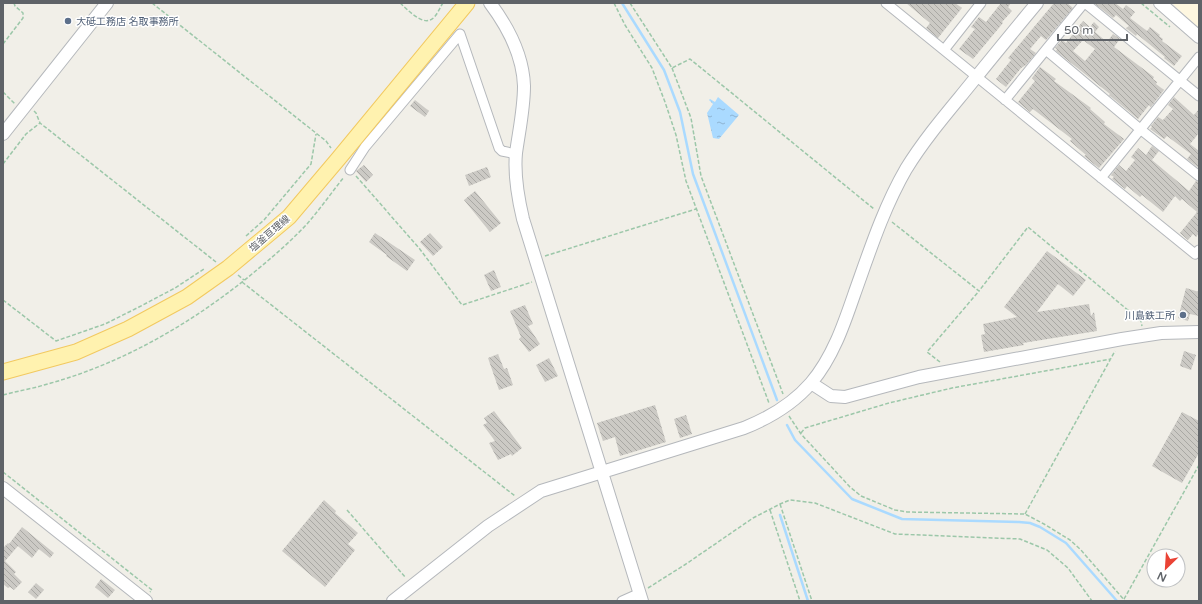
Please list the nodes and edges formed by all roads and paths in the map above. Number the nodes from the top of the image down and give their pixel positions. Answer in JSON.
{"nodes":[{"id":1,"x":14,"y":3,"type":"edge"},
{"id":2,"x":107,"y":3,"type":"edge"},
{"id":3,"x":400,"y":3,"type":"edge"},
{"id":4,"x":443,"y":3,"type":"edge"},
{"id":5,"x":467,"y":3,"type":"edge"},
{"id":6,"x":490,"y":3,"type":"edge"},
{"id":7,"x":614,"y":3,"type":"edge"},
{"id":8,"x":630,"y":3,"type":"edge"},
{"id":9,"x":886,"y":3,"type":"edge"},
{"id":10,"x":1037,"y":3,"type":"edge"},
{"id":11,"x":1084,"y":3,"type":"edge"},
{"id":12,"x":1160,"y":3,"type":"edge"},
{"id":13,"x":979,"y":4,"type":"edge"},
{"id":14,"x":1199,"y":37,"type":"edge"},
{"id":15,"x":3,"y":44,"type":"edge"},
{"id":16,"x":944,"y":50,"type":"junction"},
{"id":17,"x":1046,"y":50,"type":"junction"},
{"id":18,"x":1199,"y":57,"type":"edge"},
{"id":19,"x":672,"y":68,"type":"junction"},
{"id":20,"x":976,"y":77,"type":"junction"},
{"id":21,"x":1180,"y":81,"type":"junction"},
{"id":22,"x":3,"y":92,"type":"edge"},
{"id":23,"x":1199,"y":96,"type":"edge"},
{"id":24,"x":1004,"y":100,"type":"junction"},
{"id":25,"x":24,"y":108,"type":"junction"},
{"id":26,"x":40,"y":123,"type":"junction"},
{"id":27,"x":1140,"y":129,"type":"junction"},
{"id":28,"x":3,"y":134,"type":"edge"},
{"id":29,"x":316,"y":134,"type":"dead end"},
{"id":30,"x":516,"y":154,"type":"junction"},
{"id":31,"x":3,"y":164,"type":"edge"},
{"id":32,"x":350,"y":170,"type":"joint"},
{"id":33,"x":1199,"y":176,"type":"edge"},
{"id":34,"x":1101,"y":178,"type":"junction"},
{"id":35,"x":696,"y":209,"type":"junction"},
{"id":36,"x":883,"y":216,"type":"junction"},
{"id":37,"x":242,"y":240,"type":"dead end"},
{"id":38,"x":1199,"y":250,"type":"edge"},
{"id":39,"x":536,"y":259,"type":"junction"},
{"id":40,"x":218,"y":260,"type":"dead end"},
{"id":41,"x":210,"y":266,"type":"dead end"},
{"id":42,"x":242,"y":282,"type":"junction"},
{"id":43,"x":979,"y":291,"type":"junction"},
{"id":44,"x":3,"y":300,"type":"edge"},
{"id":45,"x":1199,"y":332,"type":"edge"},
{"id":46,"x":1142,"y":335,"type":"junction"},
{"id":47,"x":1122,"y":339,"type":"junction"},
{"id":48,"x":1111,"y":359,"type":"junction"},
{"id":49,"x":952,"y":371,"type":"junction"},
{"id":50,"x":3,"y":372,"type":"edge"},
{"id":51,"x":810,"y":383,"type":"junction"},
{"id":52,"x":3,"y":394,"type":"edge"},
{"id":53,"x":787,"y":405,"type":"junction"},
{"id":54,"x":774,"y":414,"type":"junction"},
{"id":55,"x":801,"y":434,"type":"junction"},
{"id":56,"x":1199,"y":465,"type":"edge"},
{"id":57,"x":3,"y":472,"type":"edge"},
{"id":58,"x":602,"y":473,"type":"junction"},
{"id":59,"x":3,"y":488,"type":"edge"},
{"id":60,"x":523,"y":502,"type":"junction"},
{"id":61,"x":780,"y":504,"type":"junction"},
{"id":62,"x":346,"y":510,"type":"dead end"},
{"id":63,"x":770,"y":510,"type":"junction"},
{"id":64,"x":1025,"y":514,"type":"junction"},
{"id":65,"x":412,"y":586,"type":"junction"},
{"id":66,"x":641,"y":597,"type":"edge"},
{"id":67,"x":145,"y":600,"type":"edge"},
{"id":68,"x":1124,"y":600,"type":"edge"},
{"id":69,"x":393,"y":601,"type":"edge"},
{"id":70,"x":622,"y":601,"type":"edge"},
{"id":71,"x":800,"y":601,"type":"edge"},
{"id":72,"x":812,"y":601,"type":"edge"},
{"id":73,"x":1092,"y":601,"type":"edge"}],
"edges":[{"from":1,"to":15,"type":"path"},
{"from":2,"to":25,"type":"street"},
{"from":3,"to":4,"type":"path"},
{"from":5,"to":50,"type":"main road","name":"塩釜亘理線"},
{"from":6,"to":30,"type":"street"},
{"from":7,"to":35,"type":"path"},
{"from":8,"to":19,"type":"path"},
{"from":9,"to":16,"type":"street"},
{"from":10,"to":20,"type":"street"},
{"from":11,"to":17,"type":"street"},
{"from":11,"to":21,"type":"street"},
{"from":12,"to":14,"type":"street"},
{"from":13,"to":16,"type":"street"},
{"from":16,"to":20,"type":"street"},
{"from":17,"to":24,"type":"street"},
{"from":17,"to":27,"type":"street"},
{"from":18,"to":21,"type":"street"},
{"from":19,"to":36,"type":"path"},
{"from":19,"to":53,"type":"path"},
{"from":20,"to":24,"type":"street"},
{"from":20,"to":36,"type":"street"},
{"from":21,"to":23,"type":"street"},
{"from":21,"to":27,"type":"street"},
{"from":22,"to":25,"type":"path"},
{"from":24,"to":34,"type":"street"},
{"from":25,"to":26,"type":"path"},
{"from":25,"to":28,"type":"street"},
{"from":26,"to":31,"type":"path"},
{"from":26,"to":40,"type":"path"},
{"from":27,"to":33,"type":"street"},
{"from":27,"to":34,"type":"street"},
{"from":29,"to":37,"type":"path"},
{"from":30,"to":32,"type":"street"},
{"from":30,"to":39,"type":"street"},
{"from":32,"to":42,"type":"path"},
{"from":34,"to":38,"type":"street"},
{"from":35,"to":39,"type":"path"},
{"from":35,"to":54,"type":"path"},
{"from":36,"to":43,"type":"path"},
{"from":36,"to":51,"type":"street"},
{"from":39,"to":58,"type":"street"},
{"from":41,"to":44,"type":"path"},
{"from":42,"to":52,"type":"path"},
{"from":42,"to":60,"type":"path"},
{"from":43,"to":46,"type":"path"},
{"from":43,"to":49,"type":"path"},
{"from":45,"to":46,"type":"street"},
{"from":46,"to":47,"type":"street"},
{"from":47,"to":48,"type":"path"},
{"from":47,"to":49,"type":"street"},
{"from":48,"to":55,"type":"path"},
{"from":48,"to":64,"type":"path"},
{"from":49,"to":51,"type":"street"},
{"from":51,"to":53,"type":"street"},
{"from":53,"to":54,"type":"street"},
{"from":53,"to":55,"type":"path"},
{"from":54,"to":58,"type":"street"},
{"from":55,"to":64,"type":"path"},
{"from":56,"to":68,"type":"path"},
{"from":57,"to":67,"type":"path"},
{"from":58,"to":60,"type":"street"},
{"from":58,"to":66,"type":"street"},
{"from":59,"to":67,"type":"street"},
{"from":60,"to":65,"type":"street"},
{"from":61,"to":63,"type":"path"},
{"from":61,"to":72,"type":"path"},
{"from":61,"to":73,"type":"path"},
{"from":62,"to":65,"type":"path"},
{"from":63,"to":66,"type":"path"},
{"from":63,"to":71,"type":"path"},
{"from":64,"to":68,"type":"path"},
{"from":65,"to":69,"type":"street"},
{"from":66,"to":70,"type":"street"}]}
